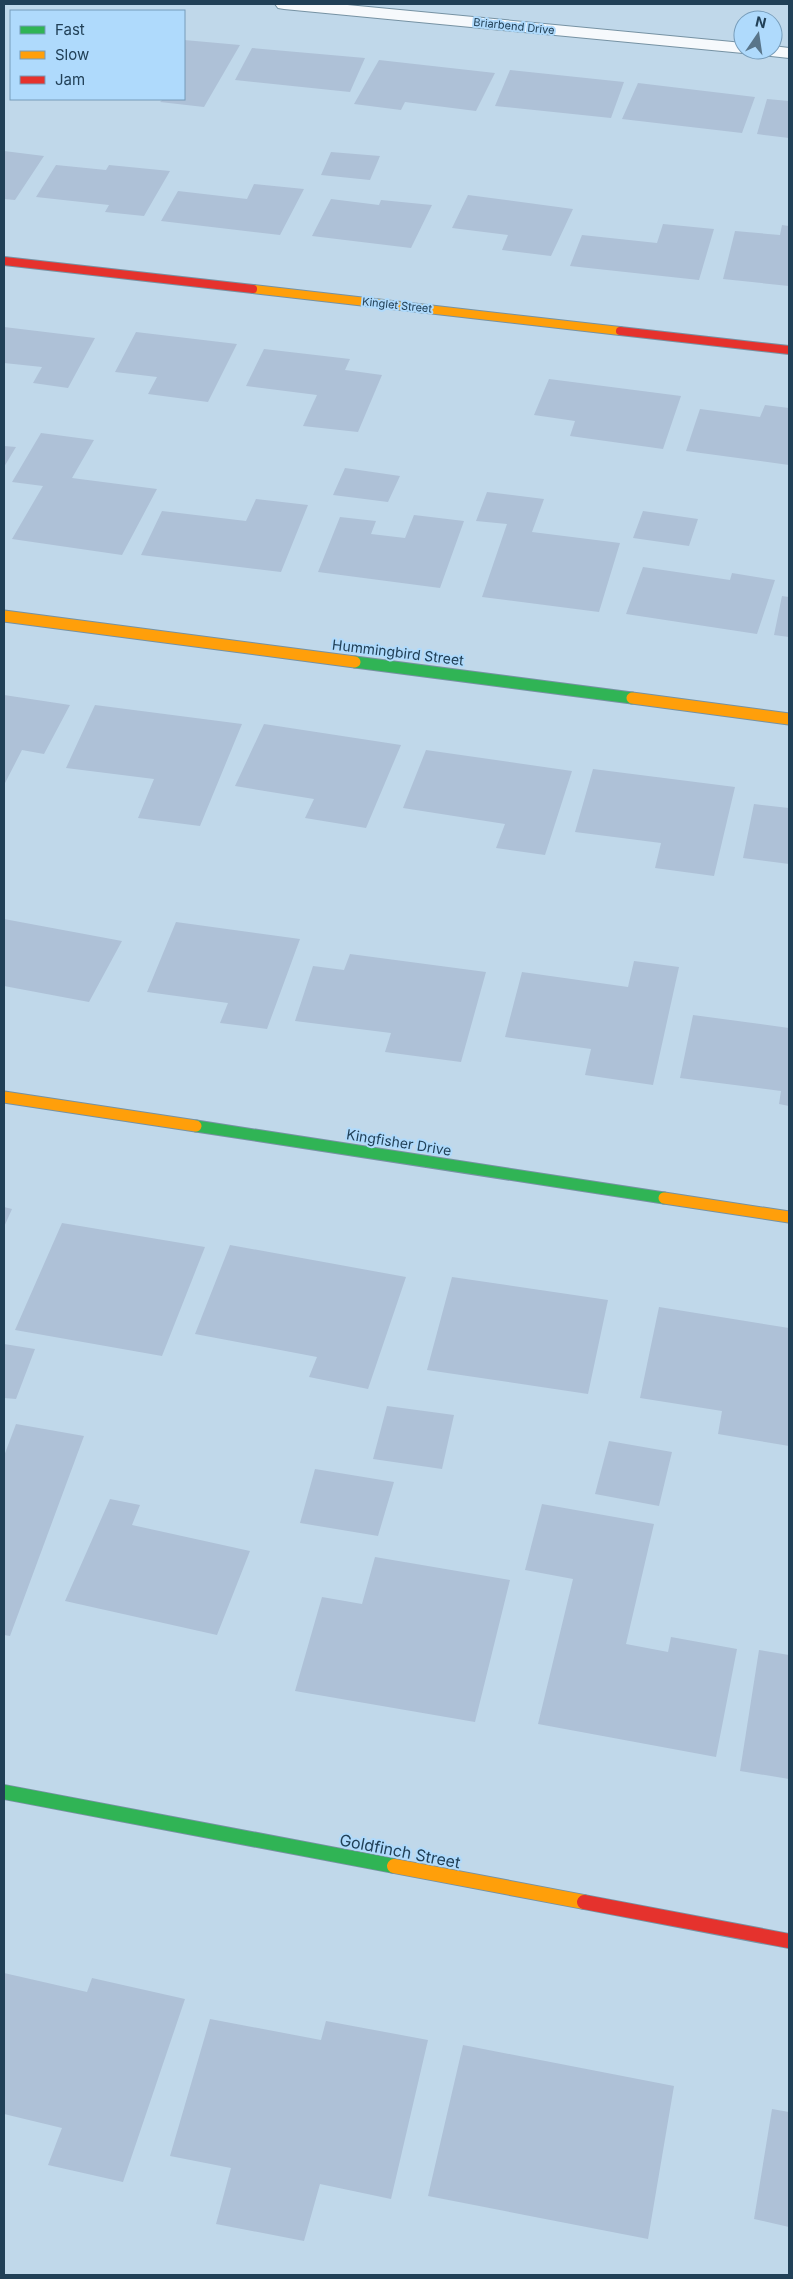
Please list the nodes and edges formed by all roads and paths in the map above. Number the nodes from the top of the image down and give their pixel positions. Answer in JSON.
{"nodes":[{"id":1,"x":284,"y":4,"type":"edge"},
{"id":2,"x":733,"y":47,"type":"edge"},
{"id":3,"x":4,"y":261,"type":"edge"},
{"id":4,"x":789,"y":350,"type":"edge"},
{"id":5,"x":4,"y":616,"type":"edge"},
{"id":6,"x":789,"y":719,"type":"edge"},
{"id":7,"x":4,"y":1097,"type":"edge"},
{"id":8,"x":789,"y":1217,"type":"edge"},
{"id":9,"x":4,"y":1792,"type":"edge"},
{"id":10,"x":789,"y":1941,"type":"edge"}],
"edges":[{"from":1,"to":2,"type":"street","name":"Briarbend Drive"},
{"from":3,"to":4,"type":"street","name":"Kinglet Street"},
{"from":5,"to":6,"type":"street","name":"Hummingbird Street"},
{"from":7,"to":8,"type":"street","name":"Kingfisher Drive"},
{"from":9,"to":10,"type":"street","name":"Goldfinch Street"}]}
